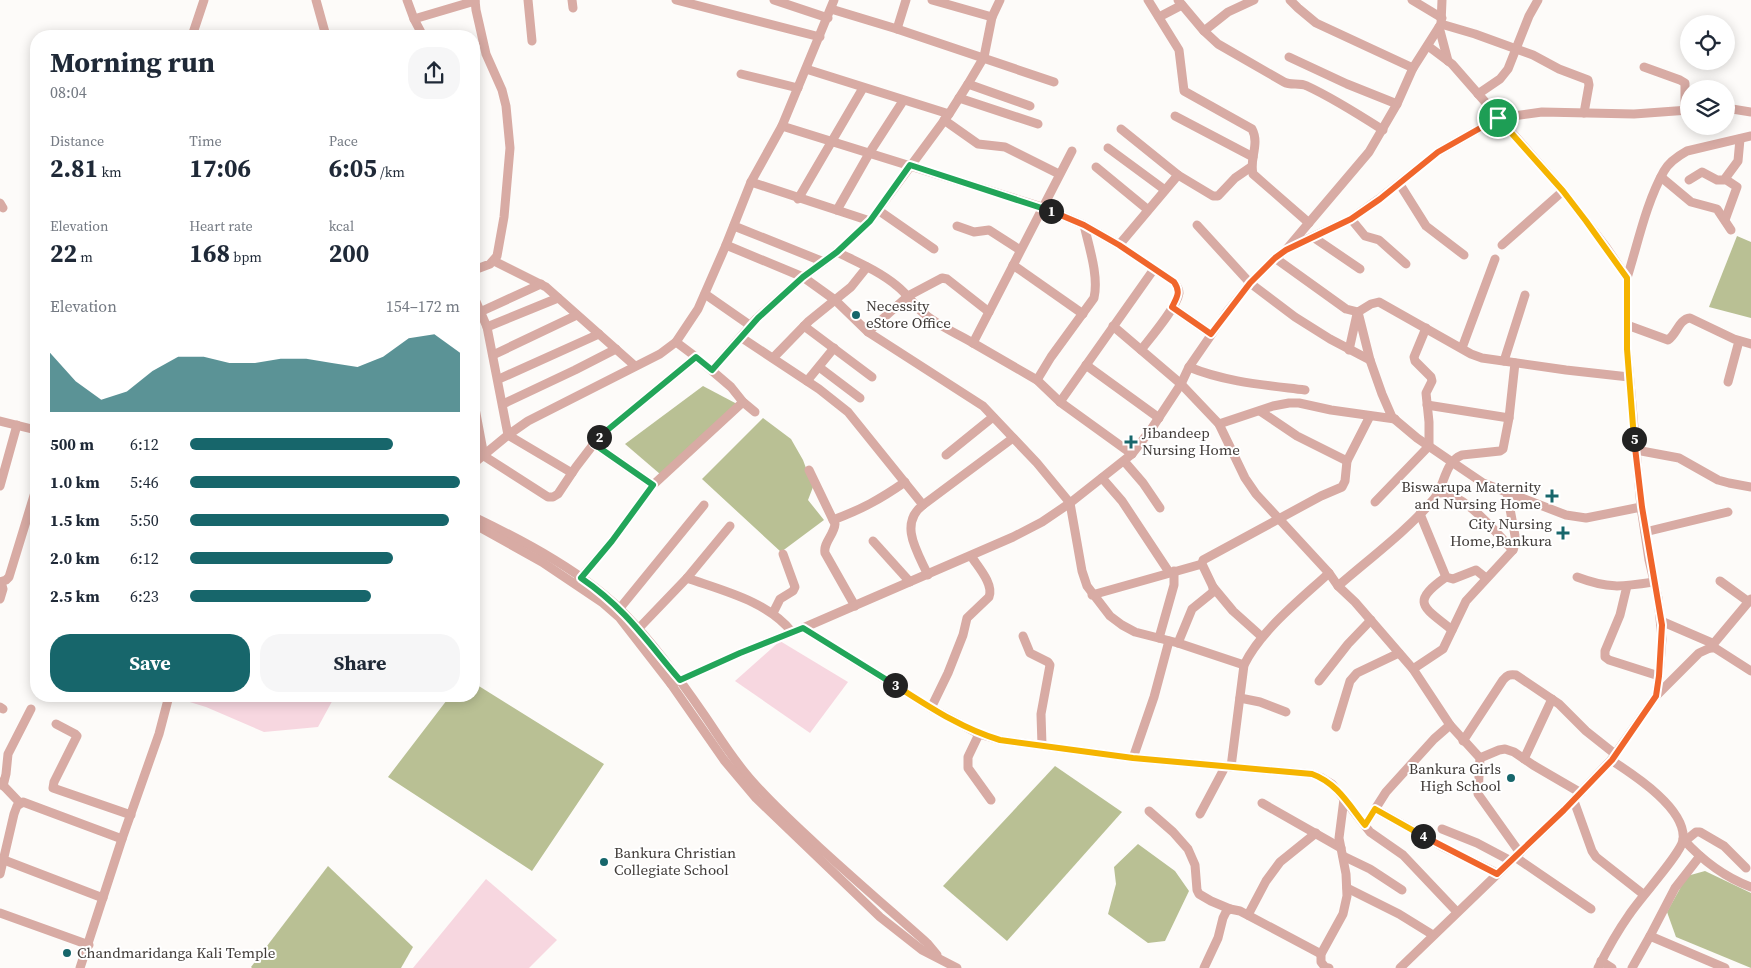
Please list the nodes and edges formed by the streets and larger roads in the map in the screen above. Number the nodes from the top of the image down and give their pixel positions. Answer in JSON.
{"nodes":[{"id":1,"x":204,"y":0,"type":"edge"},
{"id":2,"x":316,"y":0,"type":"edge"},
{"id":3,"x":407,"y":0,"type":"edge"},
{"id":4,"x":475,"y":0,"type":"edge"},
{"id":5,"x":528,"y":0,"type":"edge"},
{"id":6,"x":676,"y":0,"type":"edge"},
{"id":7,"x":774,"y":0,"type":"edge"},
{"id":8,"x":834,"y":0,"type":"edge"},
{"id":9,"x":906,"y":0,"type":"edge"},
{"id":10,"x":932,"y":0,"type":"edge"},
{"id":11,"x":1000,"y":0,"type":"edge"},
{"id":12,"x":1148,"y":0,"type":"edge"},
{"id":13,"x":1254,"y":0,"type":"edge"},
{"id":14,"x":1290,"y":0,"type":"edge"},
{"id":15,"x":1412,"y":0,"type":"edge"},
{"id":16,"x":1442,"y":0,"type":"edge"},
{"id":17,"x":1538,"y":0,"type":"edge"},
{"id":18,"x":1180,"y":3,"type":"edge"},
{"id":19,"x":829,"y":14,"type":"junction"},
{"id":20,"x":992,"y":17,"type":"junction"},
{"id":21,"x":1159,"y":17,"type":"junction"},
{"id":22,"x":414,"y":19,"type":"junction"},
{"id":23,"x":1440,"y":23,"type":"junction"},
{"id":24,"x":897,"y":28,"type":"junction"},
{"id":25,"x":194,"y":30,"type":"edge"},
{"id":26,"x":324,"y":30,"type":"edge"},
{"id":27,"x":420,"y":30,"type":"edge"},
{"id":28,"x":1204,"y":31,"type":"junction"},
{"id":29,"x":820,"y":37,"type":"junction"},
{"id":30,"x":532,"y":40,"type":"dead end"},
{"id":31,"x":1428,"y":46,"type":"junction"},
{"id":32,"x":1516,"y":49,"type":"junction"},
{"id":33,"x":984,"y":57,"type":"junction"},
{"id":34,"x":1289,"y":57,"type":"dead end"},
{"id":35,"x":1448,"y":60,"type":"junction"},
{"id":36,"x":1644,"y":67,"type":"dead end"},
{"id":37,"x":1413,"y":68,"type":"junction"},
{"id":38,"x":806,"y":69,"type":"junction"},
{"id":39,"x":741,"y":74,"type":"dead end"},
{"id":40,"x":1680,"y":80,"type":"edge"},
{"id":41,"x":1054,"y":82,"type":"dead end"},
{"id":42,"x":968,"y":84,"type":"junction"},
{"id":43,"x":798,"y":88,"type":"junction"},
{"id":44,"x":863,"y":88,"type":"junction"},
{"id":45,"x":1478,"y":94,"type":"junction"},
{"id":46,"x":960,"y":98,"type":"junction"},
{"id":47,"x":903,"y":101,"type":"junction"},
{"id":48,"x":1397,"y":104,"type":"junction"},
{"id":49,"x":1030,"y":106,"type":"dead end"},
{"id":50,"x":1735,"y":109,"type":"edge"},
{"id":51,"x":1680,"y":111,"type":"edge"},
{"id":52,"x":1751,"y":112,"type":"edge"},
{"id":53,"x":1584,"y":113,"type":"junction"},
{"id":54,"x":1175,"y":116,"type":"dead end"},
{"id":55,"x":946,"y":117,"type":"junction"},
{"id":56,"x":1498,"y":118,"type":"junction"},
{"id":57,"x":1038,"y":124,"type":"dead end"},
{"id":58,"x":782,"y":126,"type":"junction"},
{"id":59,"x":1121,"y":129,"type":"dead end"},
{"id":60,"x":1383,"y":130,"type":"junction"},
{"id":61,"x":1751,"y":136,"type":"edge"},
{"id":62,"x":1740,"y":139,"type":"junction"},
{"id":63,"x":832,"y":142,"type":"junction"},
{"id":64,"x":1108,"y":148,"type":"dead end"},
{"id":65,"x":1072,"y":151,"type":"dead end"},
{"id":66,"x":870,"y":152,"type":"junction"},
{"id":67,"x":1253,"y":157,"type":"junction"},
{"id":68,"x":910,"y":165,"type":"junction"},
{"id":69,"x":1096,"y":167,"type":"dead end"},
{"id":70,"x":1251,"y":167,"type":"junction"},
{"id":71,"x":1059,"y":174,"type":"junction"},
{"id":72,"x":1178,"y":175,"type":"junction"},
{"id":73,"x":1661,"y":177,"type":"junction"},
{"id":74,"x":1725,"y":178,"type":"junction"},
{"id":75,"x":1690,"y":180,"type":"dead end"},
{"id":76,"x":751,"y":182,"type":"junction"},
{"id":77,"x":1399,"y":183,"type":"junction"},
{"id":78,"x":1165,"y":190,"type":"junction"},
{"id":79,"x":1563,"y":191,"type":"junction"},
{"id":80,"x":798,"y":198,"type":"junction"},
{"id":81,"x":1042,"y":207,"type":"junction"},
{"id":82,"x":1147,"y":209,"type":"junction"},
{"id":83,"x":837,"y":210,"type":"junction"},
{"id":84,"x":878,"y":210,"type":"junction"},
{"id":85,"x":1351,"y":219,"type":"junction"},
{"id":86,"x":1725,"y":220,"type":"junction"},
{"id":87,"x":870,"y":221,"type":"junction"},
{"id":88,"x":1308,"y":222,"type":"junction"},
{"id":89,"x":1084,"y":225,"type":"junction"},
{"id":90,"x":1197,"y":225,"type":"dead end"},
{"id":91,"x":734,"y":226,"type":"junction"},
{"id":92,"x":957,"y":226,"type":"dead end"},
{"id":93,"x":1731,"y":230,"type":"dead end"},
{"id":94,"x":1313,"y":237,"type":"junction"},
{"id":95,"x":726,"y":245,"type":"junction"},
{"id":96,"x":1119,"y":245,"type":"junction"},
{"id":97,"x":1502,"y":245,"type":"dead end"},
{"id":98,"x":934,"y":250,"type":"dead end"},
{"id":99,"x":1020,"y":250,"type":"junction"},
{"id":100,"x":1286,"y":250,"type":"junction"},
{"id":101,"x":837,"y":252,"type":"junction"},
{"id":102,"x":1464,"y":255,"type":"dead end"},
{"id":103,"x":1275,"y":258,"type":"junction"},
{"id":104,"x":1496,"y":259,"type":"dead end"},
{"id":105,"x":494,"y":261,"type":"junction"},
{"id":106,"x":824,"y":262,"type":"junction"},
{"id":107,"x":1406,"y":264,"type":"dead end"},
{"id":108,"x":1013,"y":265,"type":"junction"},
{"id":109,"x":867,"y":267,"type":"junction"},
{"id":110,"x":480,"y":268,"type":"edge"},
{"id":111,"x":1154,"y":269,"type":"junction"},
{"id":112,"x":1360,"y":269,"type":"dead end"},
{"id":113,"x":803,"y":277,"type":"junction"},
{"id":114,"x":1627,"y":278,"type":"junction"},
{"id":115,"x":1250,"y":283,"type":"junction"},
{"id":116,"x":541,"y":284,"type":"junction"},
{"id":117,"x":705,"y":294,"type":"junction"},
{"id":118,"x":1525,"y":295,"type":"dead end"},
{"id":119,"x":908,"y":296,"type":"junction"},
{"id":120,"x":558,"y":298,"type":"junction"},
{"id":121,"x":836,"y":300,"type":"junction"},
{"id":122,"x":1172,"y":307,"type":"junction"},
{"id":123,"x":480,"y":312,"type":"joint"},
{"id":124,"x":989,"y":312,"type":"junction"},
{"id":125,"x":1358,"y":312,"type":"junction"},
{"id":126,"x":1083,"y":314,"type":"junction"},
{"id":127,"x":577,"y":315,"type":"junction"},
{"id":128,"x":1627,"y":325,"type":"junction"},
{"id":129,"x":751,"y":326,"type":"junction"},
{"id":130,"x":804,"y":326,"type":"junction"},
{"id":131,"x":1113,"y":326,"type":"junction"},
{"id":132,"x":487,"y":327,"type":"junction"},
{"id":133,"x":1426,"y":328,"type":"junction"},
{"id":134,"x":868,"y":332,"type":"junction"},
{"id":135,"x":599,"y":334,"type":"junction"},
{"id":136,"x":1211,"y":334,"type":"junction"},
{"id":137,"x":742,"y":338,"type":"junction"},
{"id":138,"x":1739,"y":341,"type":"junction"},
{"id":139,"x":676,"y":342,"type":"junction"},
{"id":140,"x":973,"y":343,"type":"junction"},
{"id":141,"x":1751,"y":344,"type":"edge"},
{"id":142,"x":834,"y":348,"type":"junction"},
{"id":143,"x":1462,"y":348,"type":"junction"},
{"id":144,"x":616,"y":349,"type":"junction"},
{"id":145,"x":1141,"y":350,"type":"junction"},
{"id":146,"x":1349,"y":350,"type":"junction"},
{"id":147,"x":493,"y":355,"type":"junction"},
{"id":148,"x":696,"y":357,"type":"junction"},
{"id":149,"x":773,"y":358,"type":"junction"},
{"id":150,"x":1370,"y":360,"type":"junction"},
{"id":151,"x":1504,"y":361,"type":"junction"},
{"id":152,"x":1515,"y":363,"type":"junction"},
{"id":153,"x":1086,"y":364,"type":"junction"},
{"id":154,"x":635,"y":366,"type":"junction"},
{"id":155,"x":819,"y":367,"type":"junction"},
{"id":156,"x":1189,"y":367,"type":"junction"},
{"id":157,"x":712,"y":370,"type":"junction"},
{"id":158,"x":872,"y":376,"type":"dead end"},
{"id":159,"x":1629,"y":376,"type":"junction"},
{"id":160,"x":499,"y":379,"type":"junction"},
{"id":161,"x":1038,"y":380,"type":"junction"},
{"id":162,"x":807,"y":381,"type":"junction"},
{"id":163,"x":1728,"y":382,"type":"dead end"},
{"id":164,"x":1181,"y":384,"type":"junction"},
{"id":165,"x":1305,"y":390,"type":"dead end"},
{"id":166,"x":860,"y":398,"type":"dead end"},
{"id":167,"x":743,"y":402,"type":"junction"},
{"id":168,"x":1060,"y":402,"type":"junction"},
{"id":169,"x":504,"y":404,"type":"junction"},
{"id":170,"x":1428,"y":405,"type":"junction"},
{"id":171,"x":1260,"y":411,"type":"junction"},
{"id":172,"x":756,"y":412,"type":"dead end"},
{"id":173,"x":1370,"y":416,"type":"junction"},
{"id":174,"x":993,"y":417,"type":"junction"},
{"id":175,"x":1159,"y":418,"type":"junction"},
{"id":176,"x":1509,"y":418,"type":"junction"},
{"id":177,"x":1394,"y":419,"type":"junction"},
{"id":178,"x":0,"y":421,"type":"edge"},
{"id":179,"x":1220,"y":424,"type":"junction"},
{"id":180,"x":17,"y":426,"type":"junction"},
{"id":181,"x":30,"y":429,"type":"edge"},
{"id":182,"x":508,"y":434,"type":"junction"},
{"id":183,"x":480,"y":435,"type":"edge"},
{"id":184,"x":1013,"y":438,"type":"junction"},
{"id":185,"x":594,"y":444,"type":"junction"},
{"id":186,"x":1429,"y":446,"type":"junction"},
{"id":187,"x":1636,"y":450,"type":"junction"},
{"id":188,"x":1132,"y":454,"type":"junction"},
{"id":189,"x":946,"y":455,"type":"dead end"},
{"id":190,"x":484,"y":456,"type":"junction"},
{"id":191,"x":480,"y":459,"type":"edge"},
{"id":192,"x":1124,"y":460,"type":"junction"},
{"id":193,"x":1347,"y":461,"type":"junction"},
{"id":194,"x":1452,"y":462,"type":"junction"},
{"id":195,"x":809,"y":470,"type":"dead end"},
{"id":196,"x":572,"y":473,"type":"junction"},
{"id":197,"x":1102,"y":478,"type":"junction"},
{"id":198,"x":905,"y":482,"type":"junction"},
{"id":199,"x":653,"y":485,"type":"junction"},
{"id":200,"x":0,"y":486,"type":"edge"},
{"id":201,"x":1751,"y":487,"type":"edge"},
{"id":202,"x":1439,"y":492,"type":"junction"},
{"id":203,"x":1507,"y":493,"type":"junction"},
{"id":204,"x":1375,"y":502,"type":"dead end"},
{"id":205,"x":1070,"y":503,"type":"junction"},
{"id":206,"x":704,"y":505,"type":"dead end"},
{"id":207,"x":923,"y":505,"type":"junction"},
{"id":208,"x":1642,"y":507,"type":"junction"},
{"id":209,"x":1160,"y":508,"type":"dead end"},
{"id":210,"x":30,"y":509,"type":"edge"},
{"id":211,"x":1728,"y":512,"type":"dead end"},
{"id":212,"x":1420,"y":514,"type":"junction"},
{"id":213,"x":480,"y":520,"type":"edge"},
{"id":214,"x":833,"y":520,"type":"junction"},
{"id":215,"x":1279,"y":520,"type":"junction"},
{"id":216,"x":730,"y":526,"type":"dead end"},
{"id":217,"x":480,"y":527,"type":"edge"},
{"id":218,"x":1645,"y":532,"type":"junction"},
{"id":219,"x":873,"y":542,"type":"dead end"},
{"id":220,"x":1513,"y":550,"type":"junction"},
{"id":221,"x":783,"y":554,"type":"dead end"},
{"id":222,"x":971,"y":556,"type":"junction"},
{"id":223,"x":1202,"y":564,"type":"junction"},
{"id":224,"x":1172,"y":572,"type":"junction"},
{"id":225,"x":1329,"y":572,"type":"junction"},
{"id":226,"x":928,"y":575,"type":"junction"},
{"id":227,"x":1446,"y":577,"type":"junction"},
{"id":228,"x":1577,"y":577,"type":"dead end"},
{"id":229,"x":687,"y":578,"type":"junction"},
{"id":230,"x":1486,"y":578,"type":"junction"},
{"id":231,"x":579,"y":581,"type":"junction"},
{"id":232,"x":1720,"y":581,"type":"dead end"},
{"id":233,"x":1,"y":582,"type":"edge"},
{"id":234,"x":910,"y":582,"type":"junction"},
{"id":235,"x":1654,"y":582,"type":"junction"},
{"id":236,"x":1338,"y":586,"type":"junction"},
{"id":237,"x":1627,"y":586,"type":"junction"},
{"id":238,"x":1213,"y":587,"type":"junction"},
{"id":239,"x":1092,"y":595,"type":"junction"},
{"id":240,"x":0,"y":598,"type":"edge"},
{"id":241,"x":1750,"y":600,"type":"edge"},
{"id":242,"x":855,"y":606,"type":"junction"},
{"id":243,"x":620,"y":608,"type":"junction"},
{"id":244,"x":773,"y":613,"type":"junction"},
{"id":245,"x":1371,"y":620,"type":"junction"},
{"id":246,"x":1661,"y":621,"type":"junction"},
{"id":247,"x":639,"y":628,"type":"junction"},
{"id":248,"x":803,"y":628,"type":"junction"},
{"id":249,"x":1452,"y":630,"type":"junction"},
{"id":250,"x":792,"y":632,"type":"junction"},
{"id":251,"x":1023,"y":636,"type":"dead end"},
{"id":252,"x":1262,"y":637,"type":"junction"},
{"id":253,"x":1159,"y":638,"type":"junction"},
{"id":254,"x":1174,"y":642,"type":"junction"},
{"id":255,"x":1711,"y":645,"type":"junction"},
{"id":256,"x":1399,"y":653,"type":"junction"},
{"id":257,"x":1244,"y":664,"type":"junction"},
{"id":258,"x":1413,"y":668,"type":"junction"},
{"id":259,"x":1751,"y":672,"type":"edge"},
{"id":260,"x":1659,"y":676,"type":"junction"},
{"id":261,"x":1319,"y":681,"type":"dead end"},
{"id":262,"x":675,"y":682,"type":"junction"},
{"id":263,"x":1656,"y":696,"type":"junction"},
{"id":264,"x":1240,"y":698,"type":"junction"},
{"id":265,"x":1552,"y":699,"type":"junction"},
{"id":266,"x":168,"y":702,"type":"edge"},
{"id":267,"x":931,"y":708,"type":"junction"},
{"id":268,"x":31,"y":709,"type":"dead end"},
{"id":269,"x":1286,"y":712,"type":"dead end"},
{"id":270,"x":56,"y":724,"type":"dead end"},
{"id":271,"x":1450,"y":725,"type":"junction"},
{"id":272,"x":1336,"y":727,"type":"dead end"},
{"id":273,"x":979,"y":734,"type":"junction"},
{"id":274,"x":1463,"y":741,"type":"junction"},
{"id":275,"x":1042,"y":745,"type":"junction"},
{"id":276,"x":1613,"y":757,"type":"junction"},
{"id":277,"x":1133,"y":758,"type":"junction"},
{"id":278,"x":1480,"y":758,"type":"junction"},
{"id":279,"x":1524,"y":759,"type":"junction"},
{"id":280,"x":1228,"y":767,"type":"junction"},
{"id":281,"x":1,"y":784,"type":"edge"},
{"id":282,"x":1581,"y":793,"type":"junction"},
{"id":283,"x":1344,"y":799,"type":"junction"},
{"id":284,"x":991,"y":800,"type":"dead end"},
{"id":285,"x":1574,"y":801,"type":"junction"},
{"id":286,"x":20,"y":803,"type":"junction"},
{"id":287,"x":1262,"y":803,"type":"dead end"},
{"id":288,"x":1375,"y":809,"type":"junction"},
{"id":289,"x":1149,"y":811,"type":"dead end"},
{"id":290,"x":1200,"y":814,"type":"dead end"},
{"id":291,"x":131,"y":816,"type":"junction"},
{"id":292,"x":1365,"y":825,"type":"junction"},
{"id":293,"x":1442,"y":829,"type":"dead end"},
{"id":294,"x":1316,"y":834,"type":"junction"},
{"id":295,"x":122,"y":839,"type":"junction"},
{"id":296,"x":1684,"y":840,"type":"junction"},
{"id":297,"x":1342,"y":852,"type":"junction"},
{"id":298,"x":3,"y":856,"type":"edge"},
{"id":299,"x":1700,"y":856,"type":"junction"},
{"id":300,"x":1515,"y":857,"type":"junction"},
{"id":301,"x":1746,"y":868,"type":"dead end"},
{"id":302,"x":0,"y":874,"type":"edge"},
{"id":303,"x":1497,"y":874,"type":"junction"},
{"id":304,"x":1751,"y":887,"type":"edge"},
{"id":305,"x":1347,"y":888,"type":"junction"},
{"id":306,"x":1402,"y":890,"type":"dead end"},
{"id":307,"x":1643,"y":894,"type":"junction"},
{"id":308,"x":104,"y":898,"type":"junction"},
{"id":309,"x":1230,"y":909,"type":"junction"},
{"id":310,"x":1592,"y":909,"type":"dead end"},
{"id":311,"x":1457,"y":912,"type":"junction"},
{"id":312,"x":0,"y":913,"type":"edge"},
{"id":313,"x":1248,"y":915,"type":"junction"},
{"id":314,"x":1433,"y":935,"type":"junction"},
{"id":315,"x":1650,"y":936,"type":"junction"},
{"id":316,"x":88,"y":946,"type":"junction"},
{"id":317,"x":1322,"y":954,"type":"junction"},
{"id":318,"x":1599,"y":965,"type":"edge"},
{"id":319,"x":80,"y":968,"type":"edge"},
{"id":320,"x":957,"y":968,"type":"edge"},
{"id":321,"x":1204,"y":968,"type":"edge"},
{"id":322,"x":1329,"y":968,"type":"edge"},
{"id":323,"x":1400,"y":968,"type":"edge"},
{"id":324,"x":1612,"y":968,"type":"edge"},
{"id":325,"x":1632,"y":968,"type":"edge"},
{"id":326,"x":1724,"y":968,"type":"edge"}],
"edges":[{"from":1,"to":25,"type":"street"},
{"from":2,"to":26,"type":"street"},
{"from":3,"to":22,"type":"street"},
{"from":4,"to":22,"type":"street"},
{"from":4,"to":105,"type":"street"},
{"from":5,"to":30,"type":"street"},
{"from":6,"to":29,"type":"street"},
{"from":7,"to":19,"type":"street"},
{"from":8,"to":19,"type":"street"},
{"from":9,"to":24,"type":"street"},
{"from":10,"to":20,"type":"street"},
{"from":11,"to":20,"type":"street"},
{"from":12,"to":21,"type":"street"},
{"from":13,"to":28,"type":"street"},
{"from":14,"to":37,"type":"street"},
{"from":15,"to":23,"type":"street"},
{"from":16,"to":23,"type":"street"},
{"from":17,"to":32,"type":"street"},
{"from":18,"to":21,"type":"street"},
{"from":18,"to":28,"type":"street"},
{"from":19,"to":24,"type":"street"},
{"from":19,"to":29,"type":"street"},
{"from":20,"to":33,"type":"street"},
{"from":21,"to":67,"type":"street"},
{"from":22,"to":27,"type":"street"},
{"from":23,"to":31,"type":"street"},
{"from":23,"to":32,"type":"street"},
{"from":23,"to":35,"type":"street"},
{"from":24,"to":33,"type":"street"},
{"from":28,"to":60,"type":"street"},
{"from":29,"to":38,"type":"street"},
{"from":31,"to":35,"type":"street"},
{"from":31,"to":37,"type":"street"},
{"from":32,"to":45,"type":"street"},
{"from":32,"to":53,"type":"street"},
{"from":33,"to":41,"type":"street"},
{"from":33,"to":42,"type":"street"},
{"from":34,"to":48,"type":"street"},
{"from":35,"to":45,"type":"street"},
{"from":36,"to":40,"type":"street"},
{"from":37,"to":48,"type":"street"},
{"from":38,"to":43,"type":"street"},
{"from":38,"to":44,"type":"street"},
{"from":39,"to":43,"type":"street"},
{"from":42,"to":46,"type":"street"},
{"from":42,"to":49,"type":"street"},
{"from":43,"to":58,"type":"street"},
{"from":44,"to":47,"type":"street"},
{"from":44,"to":63,"type":"street"},
{"from":45,"to":56,"type":"street"},
{"from":46,"to":55,"type":"street"},
{"from":46,"to":57,"type":"street"},
{"from":47,"to":55,"type":"street"},
{"from":47,"to":66,"type":"street"},
{"from":48,"to":60,"type":"street"},
{"from":50,"to":52,"type":"street"},
{"from":51,"to":53,"type":"street"},
{"from":53,"to":56,"type":"street"},
{"from":54,"to":67,"type":"street"},
{"from":55,"to":68,"type":"street"},
{"from":55,"to":71,"type":"street"},
{"from":56,"to":77,"type":"street"},
{"from":56,"to":79,"type":"street"},
{"from":58,"to":63,"type":"street"},
{"from":58,"to":76,"type":"street"},
{"from":59,"to":72,"type":"street"},
{"from":60,"to":88,"type":"street"},
{"from":61,"to":62,"type":"street"},
{"from":62,"to":73,"type":"street"},
{"from":62,"to":74,"type":"street"},
{"from":63,"to":66,"type":"street"},
{"from":63,"to":80,"type":"street"},
{"from":64,"to":78,"type":"street"},
{"from":65,"to":71,"type":"street"},
{"from":66,"to":68,"type":"street"},
{"from":66,"to":83,"type":"street"},
{"from":67,"to":70,"type":"street"},
{"from":68,"to":81,"type":"street"},
{"from":68,"to":84,"type":"street"},
{"from":69,"to":82,"type":"street"},
{"from":70,"to":72,"type":"street"},
{"from":70,"to":88,"type":"street"},
{"from":71,"to":81,"type":"street"},
{"from":72,"to":78,"type":"street"},
{"from":73,"to":86,"type":"street"},
{"from":73,"to":114,"type":"street"},
{"from":74,"to":75,"type":"street"},
{"from":74,"to":86,"type":"street"},
{"from":76,"to":80,"type":"street"},
{"from":76,"to":91,"type":"street"},
{"from":77,"to":85,"type":"street"},
{"from":77,"to":102,"type":"street"},
{"from":78,"to":82,"type":"street"},
{"from":79,"to":97,"type":"street"},
{"from":79,"to":114,"type":"street"},
{"from":80,"to":83,"type":"street"},
{"from":81,"to":89,"type":"street"},
{"from":81,"to":99,"type":"street"},
{"from":82,"to":96,"type":"street"},
{"from":83,"to":87,"type":"street"},
{"from":84,"to":87,"type":"street"},
{"from":84,"to":98,"type":"street"},
{"from":85,"to":94,"type":"street"},
{"from":85,"to":107,"type":"street"},
{"from":86,"to":93,"type":"street"},
{"from":87,"to":101,"type":"street"},
{"from":88,"to":100,"type":"street"},
{"from":89,"to":96,"type":"street"},
{"from":89,"to":126,"type":"street"},
{"from":90,"to":115,"type":"street"},
{"from":91,"to":95,"type":"street"},
{"from":91,"to":106,"type":"street"},
{"from":92,"to":99,"type":"street"},
{"from":94,"to":100,"type":"street"},
{"from":94,"to":112,"type":"street"},
{"from":95,"to":113,"type":"street"},
{"from":95,"to":117,"type":"street"},
{"from":96,"to":111,"type":"street"},
{"from":99,"to":108,"type":"street"},
{"from":100,"to":103,"type":"street"},
{"from":101,"to":106,"type":"street"},
{"from":101,"to":109,"type":"street"},
{"from":103,"to":115,"type":"street"},
{"from":103,"to":125,"type":"street"},
{"from":104,"to":143,"type":"street"},
{"from":105,"to":110,"type":"street"},
{"from":105,"to":116,"type":"street"},
{"from":106,"to":113,"type":"street"},
{"from":108,"to":124,"type":"street"},
{"from":108,"to":126,"type":"street"},
{"from":109,"to":119,"type":"street"},
{"from":109,"to":121,"type":"street"},
{"from":111,"to":122,"type":"street"},
{"from":111,"to":131,"type":"street"},
{"from":113,"to":121,"type":"street"},
{"from":113,"to":129,"type":"street"},
{"from":114,"to":128,"type":"street"},
{"from":115,"to":136,"type":"street"},
{"from":115,"to":146,"type":"street"},
{"from":116,"to":120,"type":"street"},
{"from":116,"to":123,"type":"street"},
{"from":117,"to":129,"type":"street"},
{"from":117,"to":139,"type":"street"},
{"from":118,"to":151,"type":"street"},
{"from":119,"to":124,"type":"street"},
{"from":119,"to":134,"type":"street"},
{"from":119,"to":140,"type":"street"},
{"from":120,"to":127,"type":"street"},
{"from":120,"to":132,"type":"street"},
{"from":121,"to":130,"type":"street"},
{"from":121,"to":134,"type":"street"},
{"from":122,"to":136,"type":"street"},
{"from":122,"to":145,"type":"street"},
{"from":123,"to":132,"type":"street"},
{"from":124,"to":140,"type":"street"},
{"from":125,"to":133,"type":"street"},
{"from":125,"to":146,"type":"street"},
{"from":125,"to":150,"type":"street"},
{"from":126,"to":161,"type":"street"},
{"from":127,"to":135,"type":"street"},
{"from":127,"to":147,"type":"street"},
{"from":128,"to":138,"type":"street"},
{"from":128,"to":159,"type":"street"},
{"from":129,"to":137,"type":"street"},
{"from":130,"to":142,"type":"street"},
{"from":130,"to":149,"type":"street"},
{"from":131,"to":145,"type":"street"},
{"from":131,"to":153,"type":"street"},
{"from":132,"to":147,"type":"street"},
{"from":133,"to":143,"type":"street"},
{"from":133,"to":170,"type":"street"},
{"from":134,"to":174,"type":"street"},
{"from":135,"to":144,"type":"street"},
{"from":135,"to":160,"type":"street"},
{"from":136,"to":156,"type":"street"},
{"from":137,"to":149,"type":"street"},
{"from":137,"to":157,"type":"street"},
{"from":138,"to":141,"type":"street"},
{"from":138,"to":163,"type":"street"},
{"from":139,"to":148,"type":"street"},
{"from":139,"to":154,"type":"street"},
{"from":140,"to":161,"type":"street"},
{"from":142,"to":155,"type":"street"},
{"from":142,"to":158,"type":"street"},
{"from":143,"to":151,"type":"street"},
{"from":144,"to":154,"type":"street"},
{"from":144,"to":169,"type":"street"},
{"from":145,"to":164,"type":"street"},
{"from":146,"to":150,"type":"street"},
{"from":147,"to":160,"type":"street"},
{"from":148,"to":157,"type":"street"},
{"from":148,"to":185,"type":"street"},
{"from":149,"to":162,"type":"street"},
{"from":150,"to":177,"type":"street"},
{"from":151,"to":152,"type":"street"},
{"from":152,"to":159,"type":"street"},
{"from":152,"to":176,"type":"street"},
{"from":153,"to":168,"type":"street"},
{"from":153,"to":175,"type":"street"},
{"from":154,"to":182,"type":"street"},
{"from":155,"to":162,"type":"street"},
{"from":155,"to":166,"type":"street"},
{"from":156,"to":164,"type":"street"},
{"from":156,"to":165,"type":"street"},
{"from":157,"to":167,"type":"street"},
{"from":159,"to":187,"type":"street"},
{"from":160,"to":169,"type":"street"},
{"from":161,"to":168,"type":"street"},
{"from":162,"to":198,"type":"street"},
{"from":164,"to":175,"type":"street"},
{"from":164,"to":179,"type":"street"},
{"from":167,"to":172,"type":"street"},
{"from":167,"to":199,"type":"street"},
{"from":168,"to":188,"type":"street"},
{"from":169,"to":182,"type":"street"},
{"from":170,"to":176,"type":"street"},
{"from":170,"to":186,"type":"street"},
{"from":171,"to":173,"type":"street"},
{"from":171,"to":179,"type":"street"},
{"from":171,"to":193,"type":"street"},
{"from":173,"to":177,"type":"street"},
{"from":173,"to":193,"type":"street"},
{"from":174,"to":184,"type":"street"},
{"from":174,"to":189,"type":"street"},
{"from":175,"to":188,"type":"street"},
{"from":176,"to":194,"type":"street"},
{"from":177,"to":186,"type":"street"},
{"from":178,"to":180,"type":"street"},
{"from":179,"to":215,"type":"street"},
{"from":180,"to":181,"type":"street"},
{"from":180,"to":200,"type":"street"},
{"from":182,"to":190,"type":"street"},
{"from":182,"to":196,"type":"street"},
{"from":183,"to":190,"type":"street"},
{"from":184,"to":205,"type":"street"},
{"from":184,"to":207,"type":"street"},
{"from":185,"to":196,"type":"street"},
{"from":185,"to":199,"type":"street"},
{"from":186,"to":194,"type":"street"},
{"from":186,"to":204,"type":"street"},
{"from":187,"to":201,"type":"street"},
{"from":187,"to":208,"type":"street"},
{"from":188,"to":192,"type":"street"},
{"from":190,"to":191,"type":"street"},
{"from":190,"to":196,"type":"street"},
{"from":192,"to":197,"type":"street"},
{"from":192,"to":209,"type":"street"},
{"from":193,"to":215,"type":"street"},
{"from":194,"to":202,"type":"street"},
{"from":194,"to":203,"type":"street"},
{"from":195,"to":214,"type":"street"},
{"from":197,"to":205,"type":"street"},
{"from":197,"to":224,"type":"street"},
{"from":198,"to":207,"type":"street"},
{"from":198,"to":214,"type":"street"},
{"from":199,"to":231,"type":"street"},
{"from":202,"to":212,"type":"street"},
{"from":202,"to":220,"type":"street"},
{"from":203,"to":208,"type":"street"},
{"from":203,"to":220,"type":"street"},
{"from":205,"to":222,"type":"street"},
{"from":205,"to":239,"type":"street"},
{"from":206,"to":243,"type":"street"},
{"from":207,"to":226,"type":"street"},
{"from":208,"to":218,"type":"street"},
{"from":210,"to":233,"type":"street"},
{"from":211,"to":218,"type":"street"},
{"from":212,"to":227,"type":"street"},
{"from":212,"to":236,"type":"street"},
{"from":213,"to":231,"type":"street"},
{"from":214,"to":242,"type":"street"},
{"from":215,"to":223,"type":"street"},
{"from":215,"to":225,"type":"street"},
{"from":216,"to":229,"type":"street"},
{"from":217,"to":231,"type":"street"},
{"from":218,"to":235,"type":"street"},
{"from":219,"to":234,"type":"street"},
{"from":220,"to":230,"type":"street"},
{"from":221,"to":244,"type":"street"},
{"from":222,"to":226,"type":"street"},
{"from":222,"to":267,"type":"street"},
{"from":223,"to":224,"type":"street"},
{"from":223,"to":238,"type":"street"},
{"from":224,"to":239,"type":"street"},
{"from":224,"to":253,"type":"street"},
{"from":225,"to":236,"type":"street"},
{"from":225,"to":252,"type":"street"},
{"from":226,"to":234,"type":"street"},
{"from":227,"to":230,"type":"street"},
{"from":227,"to":249,"type":"street"},
{"from":228,"to":237,"type":"street"},
{"from":229,"to":244,"type":"street"},
{"from":229,"to":247,"type":"street"},
{"from":230,"to":249,"type":"street"},
{"from":231,"to":243,"type":"street"},
{"from":231,"to":262,"type":"street"},
{"from":232,"to":241,"type":"street"},
{"from":233,"to":240,"type":"street"},
{"from":234,"to":242,"type":"street"},
{"from":235,"to":237,"type":"street"},
{"from":235,"to":246,"type":"street"},
{"from":236,"to":245,"type":"street"},
{"from":237,"to":260,"type":"street"},
{"from":238,"to":252,"type":"street"},
{"from":238,"to":254,"type":"street"},
{"from":239,"to":253,"type":"street"},
{"from":241,"to":255,"type":"street"},
{"from":242,"to":248,"type":"street"},
{"from":243,"to":247,"type":"street"},
{"from":244,"to":250,"type":"street"},
{"from":245,"to":256,"type":"street"},
{"from":245,"to":261,"type":"street"},
{"from":246,"to":255,"type":"street"},
{"from":246,"to":260,"type":"street"},
{"from":247,"to":262,"type":"street"},
{"from":248,"to":250,"type":"street"},
{"from":248,"to":267,"type":"street"},
{"from":249,"to":258,"type":"street"},
{"from":250,"to":262,"type":"street"},
{"from":251,"to":275,"type":"street"},
{"from":252,"to":257,"type":"street"},
{"from":253,"to":254,"type":"street"},
{"from":254,"to":257,"type":"street"},
{"from":254,"to":277,"type":"street"},
{"from":255,"to":259,"type":"street"},
{"from":255,"to":263,"type":"street"},
{"from":256,"to":258,"type":"street"},
{"from":256,"to":272,"type":"street"},
{"from":257,"to":264,"type":"street"},
{"from":258,"to":271,"type":"street"},
{"from":260,"to":263,"type":"street"},
{"from":262,"to":320,"type":"street"},
{"from":263,"to":276,"type":"street"},
{"from":264,"to":269,"type":"street"},
{"from":264,"to":280,"type":"street"},
{"from":265,"to":274,"type":"street"},
{"from":265,"to":276,"type":"street"},
{"from":265,"to":279,"type":"street"},
{"from":266,"to":291,"type":"street"},
{"from":267,"to":273,"type":"street"},
{"from":268,"to":281,"type":"street"},
{"from":270,"to":291,"type":"street"},
{"from":271,"to":274,"type":"street"},
{"from":271,"to":288,"type":"street"},
{"from":273,"to":275,"type":"street"},
{"from":273,"to":284,"type":"street"},
{"from":274,"to":278,"type":"street"},
{"from":275,"to":277,"type":"street"},
{"from":276,"to":282,"type":"street"},
{"from":276,"to":296,"type":"street"},
{"from":277,"to":280,"type":"street"},
{"from":278,"to":279,"type":"street"},
{"from":278,"to":300,"type":"street"},
{"from":279,"to":282,"type":"street"},
{"from":280,"to":283,"type":"street"},
{"from":280,"to":290,"type":"street"},
{"from":281,"to":286,"type":"street"},
{"from":282,"to":285,"type":"street"},
{"from":283,"to":292,"type":"street"},
{"from":283,"to":297,"type":"street"},
{"from":285,"to":300,"type":"street"},
{"from":285,"to":307,"type":"street"},
{"from":286,"to":295,"type":"street"},
{"from":286,"to":298,"type":"street"},
{"from":287,"to":294,"type":"street"},
{"from":288,"to":292,"type":"street"},
{"from":288,"to":303,"type":"street"},
{"from":289,"to":309,"type":"street"},
{"from":291,"to":295,"type":"street"},
{"from":292,"to":311,"type":"street"},
{"from":293,"to":300,"type":"street"},
{"from":294,"to":297,"type":"street"},
{"from":294,"to":313,"type":"street"},
{"from":295,"to":308,"type":"street"},
{"from":296,"to":299,"type":"street"},
{"from":296,"to":301,"type":"street"},
{"from":296,"to":307,"type":"street"},
{"from":297,"to":305,"type":"street"},
{"from":297,"to":306,"type":"street"},
{"from":298,"to":302,"type":"street"},
{"from":298,"to":308,"type":"street"},
{"from":299,"to":304,"type":"street"},
{"from":299,"to":315,"type":"street"},
{"from":300,"to":303,"type":"street"},
{"from":300,"to":310,"type":"street"},
{"from":303,"to":311,"type":"street"},
{"from":305,"to":314,"type":"street"},
{"from":305,"to":317,"type":"street"},
{"from":307,"to":318,"type":"street"},
{"from":308,"to":316,"type":"street"},
{"from":309,"to":313,"type":"street"},
{"from":309,"to":321,"type":"street"},
{"from":311,"to":314,"type":"street"},
{"from":312,"to":316,"type":"street"},
{"from":313,"to":317,"type":"street"},
{"from":314,"to":323,"type":"street"},
{"from":315,"to":325,"type":"street"},
{"from":315,"to":326,"type":"street"},
{"from":316,"to":319,"type":"street"},
{"from":317,"to":322,"type":"street"},
{"from":318,"to":324,"type":"street"}]}
